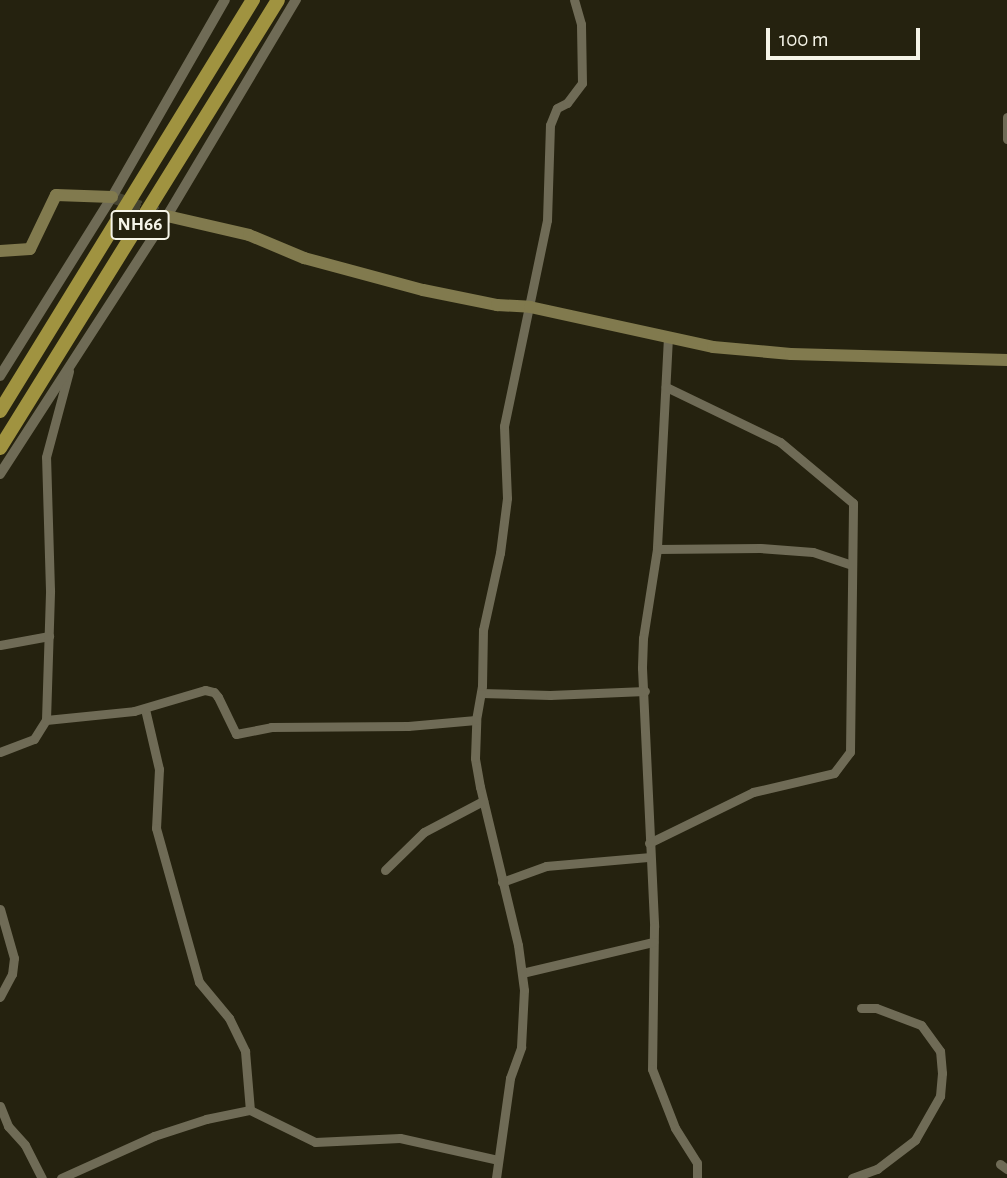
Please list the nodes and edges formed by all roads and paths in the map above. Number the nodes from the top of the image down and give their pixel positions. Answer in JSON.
{"nodes":[{"id":1,"x":225,"y":0,"type":"edge"},
{"id":2,"x":253,"y":0,"type":"edge"},
{"id":3,"x":278,"y":0,"type":"edge"},
{"id":4,"x":296,"y":0,"type":"edge"},
{"id":5,"x":573,"y":0,"type":"edge"},
{"id":6,"x":1007,"y":117,"type":"edge"},
{"id":7,"x":1007,"y":139,"type":"edge"},
{"id":8,"x":112,"y":197,"type":"junction"},
{"id":9,"x":167,"y":216,"type":"junction"},
{"id":10,"x":0,"y":251,"type":"edge"},
{"id":11,"x":530,"y":307,"type":"junction"},
{"id":12,"x":668,"y":337,"type":"junction"},
{"id":13,"x":1007,"y":360,"type":"edge"},
{"id":14,"x":70,"y":366,"type":"junction"},
{"id":15,"x":0,"y":376,"type":"edge"},
{"id":16,"x":666,"y":387,"type":"junction"},
{"id":17,"x":0,"y":411,"type":"edge"},
{"id":18,"x":0,"y":448,"type":"edge"},
{"id":19,"x":0,"y":474,"type":"edge"},
{"id":20,"x":657,"y":549,"type":"junction"},
{"id":21,"x":852,"y":565,"type":"junction"},
{"id":22,"x":49,"y":636,"type":"junction"},
{"id":23,"x":0,"y":645,"type":"edge"},
{"id":24,"x":645,"y":691,"type":"junction"},
{"id":25,"x":481,"y":693,"type":"junction"},
{"id":26,"x":145,"y":709,"type":"junction"},
{"id":27,"x":46,"y":720,"type":"junction"},
{"id":28,"x":476,"y":720,"type":"junction"},
{"id":29,"x":0,"y":752,"type":"edge"},
{"id":30,"x":483,"y":801,"type":"junction"},
{"id":31,"x":649,"y":843,"type":"junction"},
{"id":32,"x":648,"y":857,"type":"junction"},
{"id":33,"x":385,"y":870,"type":"dead end"},
{"id":34,"x":502,"y":882,"type":"junction"},
{"id":35,"x":0,"y":909,"type":"edge"},
{"id":36,"x":653,"y":942,"type":"junction"},
{"id":37,"x":522,"y":974,"type":"junction"},
{"id":38,"x":0,"y":997,"type":"edge"},
{"id":39,"x":861,"y":1008,"type":"dead end"},
{"id":40,"x":940,"y":1051,"type":"junction"},
{"id":41,"x":930,"y":1058,"type":"dead end"},
{"id":42,"x":0,"y":1106,"type":"edge"},
{"id":43,"x":250,"y":1110,"type":"junction"},
{"id":44,"x":498,"y":1160,"type":"junction"},
{"id":45,"x":42,"y":1178,"type":"edge"},
{"id":46,"x":61,"y":1178,"type":"edge"},
{"id":47,"x":496,"y":1178,"type":"edge"},
{"id":48,"x":697,"y":1178,"type":"edge"},
{"id":49,"x":852,"y":1178,"type":"edge"}],
"edges":[{"from":1,"to":8,"type":"street"},
{"from":2,"to":17,"type":"highway","number":"NH66"},
{"from":3,"to":18,"type":"highway","number":"NH66"},
{"from":4,"to":9,"type":"street"},
{"from":5,"to":11,"type":"street"},
{"from":6,"to":7,"type":"street"},
{"from":8,"to":10,"type":"main road"},
{"from":8,"to":15,"type":"street"},
{"from":9,"to":11,"type":"main road"},
{"from":9,"to":14,"type":"street"},
{"from":11,"to":12,"type":"main road"},
{"from":11,"to":25,"type":"street"},
{"from":12,"to":13,"type":"main road"},
{"from":12,"to":16,"type":"street"},
{"from":14,"to":19,"type":"street"},
{"from":14,"to":22,"type":"street"},
{"from":16,"to":20,"type":"street"},
{"from":16,"to":21,"type":"street"},
{"from":20,"to":21,"type":"street"},
{"from":20,"to":24,"type":"street"},
{"from":21,"to":31,"type":"street"},
{"from":22,"to":23,"type":"street"},
{"from":22,"to":27,"type":"street"},
{"from":24,"to":25,"type":"street"},
{"from":24,"to":31,"type":"street"},
{"from":25,"to":28,"type":"street"},
{"from":26,"to":27,"type":"street"},
{"from":26,"to":28,"type":"street"},
{"from":26,"to":43,"type":"street"},
{"from":27,"to":29,"type":"street"},
{"from":28,"to":30,"type":"street"},
{"from":30,"to":33,"type":"street"},
{"from":30,"to":34,"type":"street"},
{"from":31,"to":32,"type":"street"},
{"from":32,"to":34,"type":"street"},
{"from":32,"to":36,"type":"street"},
{"from":34,"to":37,"type":"street"},
{"from":35,"to":38,"type":"street"},
{"from":36,"to":37,"type":"street"},
{"from":36,"to":48,"type":"street"},
{"from":37,"to":44,"type":"street"},
{"from":39,"to":40,"type":"street"},
{"from":40,"to":41,"type":"street"},
{"from":40,"to":49,"type":"street"},
{"from":42,"to":45,"type":"street"},
{"from":43,"to":44,"type":"street"},
{"from":43,"to":46,"type":"street"},
{"from":44,"to":47,"type":"street"}]}
